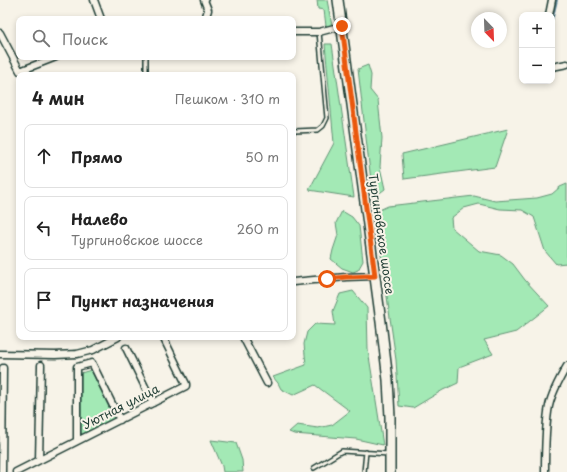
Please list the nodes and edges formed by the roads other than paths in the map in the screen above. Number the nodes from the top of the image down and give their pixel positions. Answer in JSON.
{"nodes":[{"id":1,"x":94,"y":0,"type":"edge"},
{"id":2,"x":204,"y":0,"type":"edge"},
{"id":3,"x":338,"y":0,"type":"edge"},
{"id":4,"x":552,"y":0,"type":"edge"},
{"id":5,"x":550,"y":12,"type":"edge"},
{"id":6,"x":100,"y":16,"type":"edge"},
{"id":7,"x":206,"y":16,"type":"edge"},
{"id":8,"x":342,"y":26,"type":"junction"},
{"id":9,"x":296,"y":32,"type":"edge"},
{"id":10,"x":319,"y":32,"type":"junction"},
{"id":11,"x":0,"y":33,"type":"edge"},
{"id":12,"x":48,"y":60,"type":"edge"},
{"id":13,"x":146,"y":60,"type":"edge"},
{"id":14,"x":567,"y":64,"type":"edge"},
{"id":15,"x":555,"y":66,"type":"edge"},
{"id":16,"x":146,"y":72,"type":"edge"},
{"id":17,"x":296,"y":131,"type":"edge"},
{"id":18,"x":375,"y":276,"type":"junction"},
{"id":19,"x":296,"y":282,"type":"edge"},
{"id":20,"x":112,"y":340,"type":"edge"},
{"id":21,"x":164,"y":340,"type":"edge"},
{"id":22,"x":244,"y":340,"type":"edge"},
{"id":23,"x":126,"y":348,"type":"dead end"},
{"id":24,"x":0,"y":354,"type":"edge"},
{"id":25,"x":41,"y":365,"type":"dead end"},
{"id":26,"x":567,"y":366,"type":"edge"},
{"id":27,"x":3,"y":368,"type":"dead end"},
{"id":28,"x":267,"y":383,"type":"dead end"},
{"id":29,"x":153,"y":403,"type":"junction"},
{"id":30,"x":120,"y":420,"type":"junction"},
{"id":31,"x":77,"y":441,"type":"junction"},
{"id":32,"x":366,"y":452,"type":"junction"},
{"id":33,"x":391,"y":454,"type":"junction"},
{"id":34,"x":39,"y":460,"type":"junction"},
{"id":35,"x":314,"y":468,"type":"dead end"},
{"id":36,"x":2,"y":472,"type":"edge"},
{"id":37,"x":16,"y":472,"type":"edge"},
{"id":38,"x":364,"y":472,"type":"edge"},
{"id":39,"x":390,"y":472,"type":"edge"},
{"id":40,"x":545,"y":472,"type":"edge"}],
"edges":[{"from":1,"to":6,"type":"street"},
{"from":2,"to":7,"type":"street"},
{"from":3,"to":8,"type":"main road","name":"Тургиновское шоссе"},
{"from":4,"to":5,"type":"street"},
{"from":8,"to":10,"type":"street"},
{"from":8,"to":18,"type":"main road","name":"Тургиновское шоссе"},
{"from":9,"to":10,"type":"street"},
{"from":10,"to":17,"type":"lane"},
{"from":11,"to":12,"type":"street"},
{"from":13,"to":16,"type":"lane"},
{"from":14,"to":15,"type":"street"},
{"from":18,"to":19,"type":"street"},
{"from":18,"to":33,"type":"main road","name":"Тургиновское шоссе"},
{"from":20,"to":24,"type":"street"},
{"from":21,"to":29,"type":"street","name":"Уютная улица"},
{"from":22,"to":28,"type":"street"},
{"from":23,"to":29,"type":"street"},
{"from":25,"to":34,"type":"street"},
{"from":26,"to":40,"type":"street"},
{"from":27,"to":36,"type":"street"},
{"from":29,"to":30,"type":"street","name":"Уютная улица"},
{"from":30,"to":31,"type":"street","name":"Уютная улица"},
{"from":30,"to":31,"type":"street"},
{"from":31,"to":34,"type":"street","name":"Уютная улица"},
{"from":32,"to":33,"type":"lane"},
{"from":32,"to":35,"type":"lane"},
{"from":32,"to":38,"type":"lane"},
{"from":33,"to":39,"type":"main road","name":"Тургиновское шоссе"},
{"from":34,"to":37,"type":"street","name":"Уютная улица"}]}
